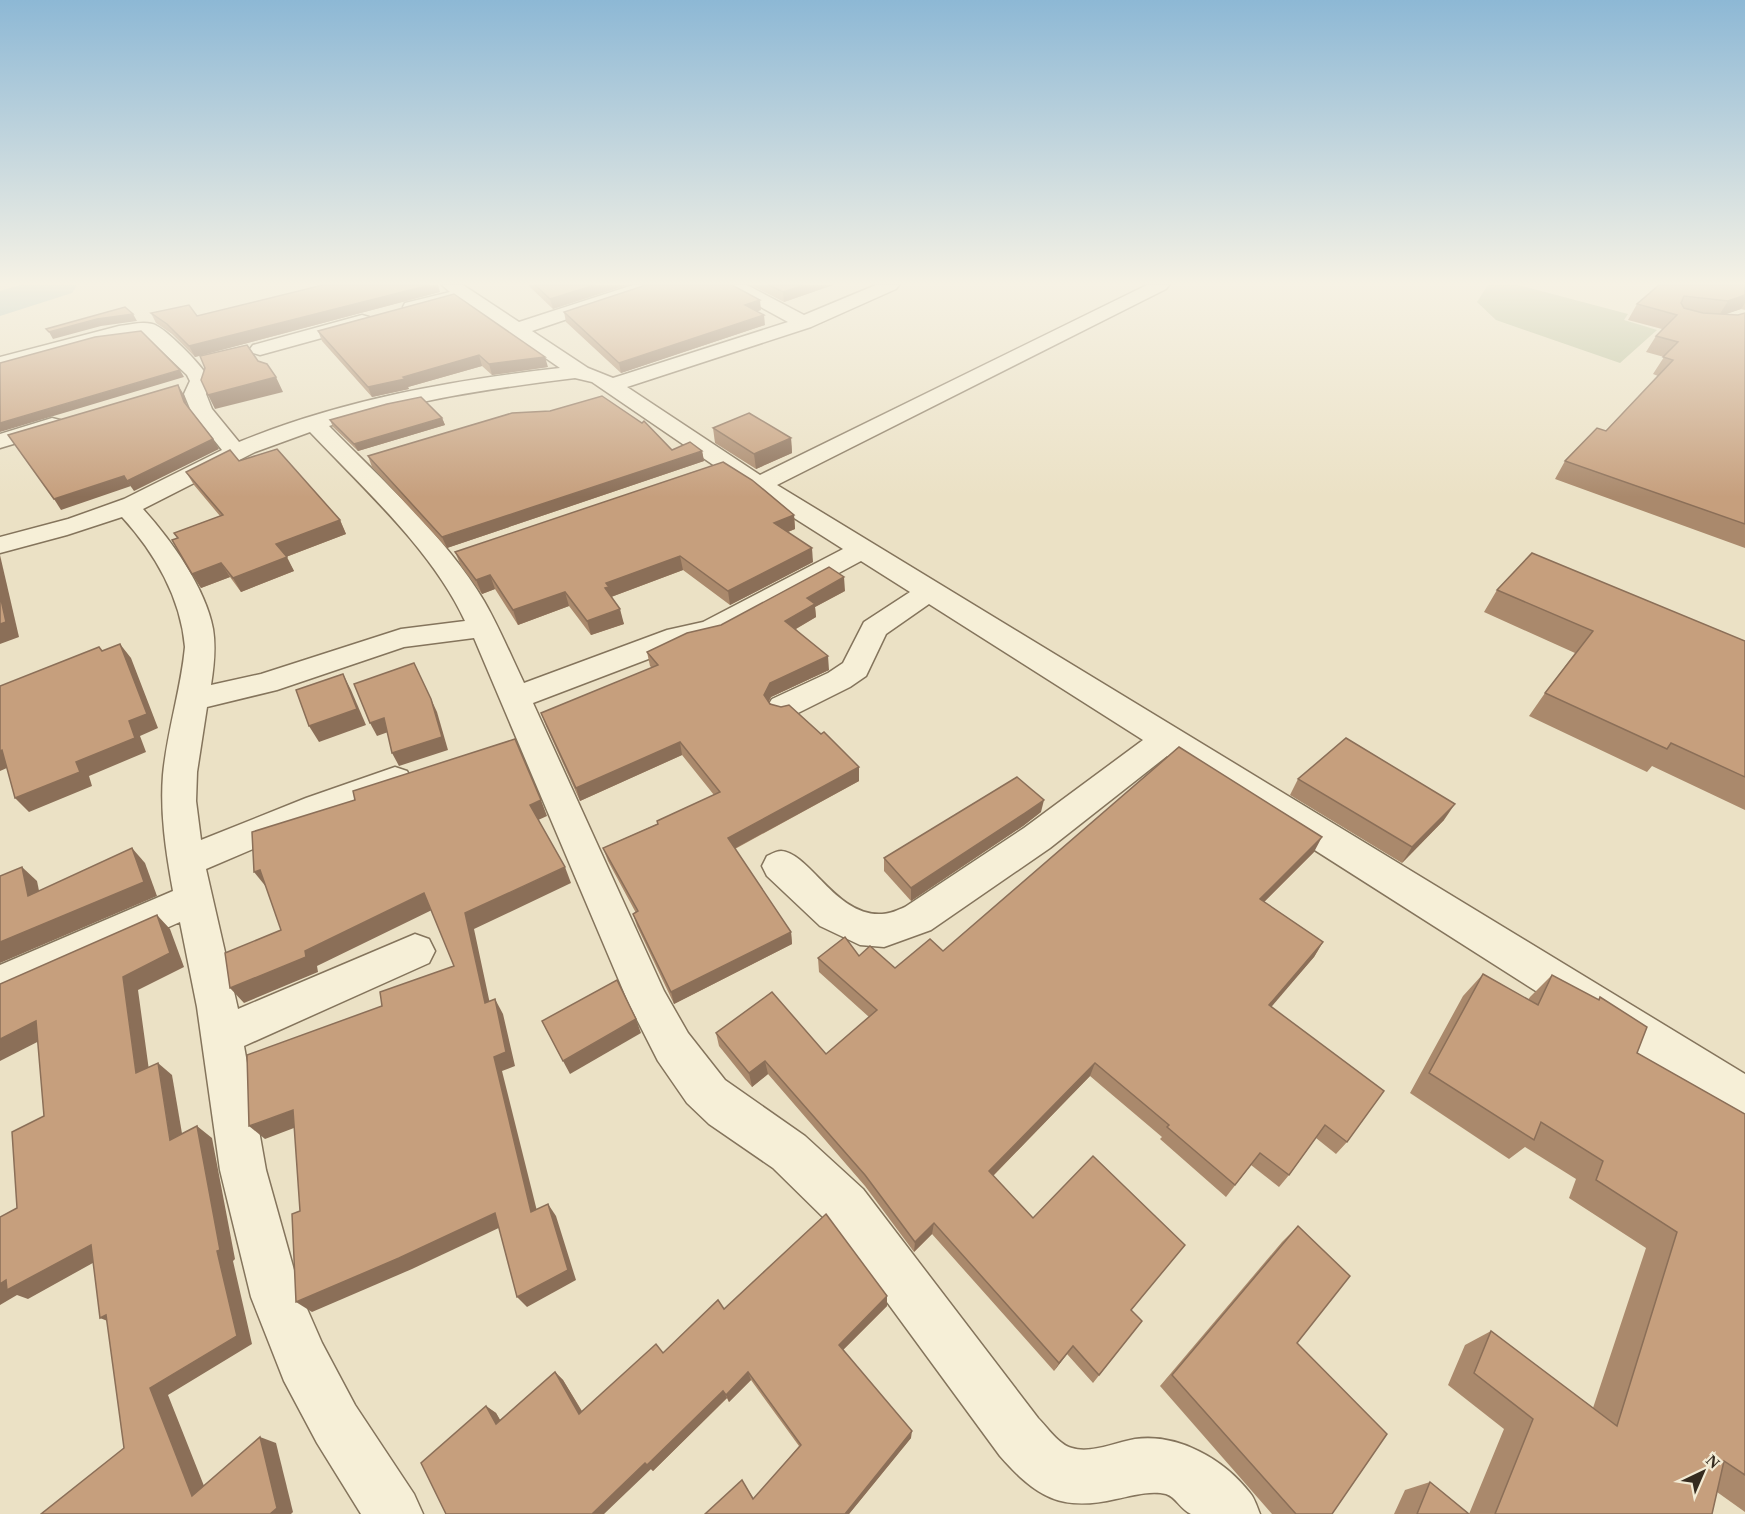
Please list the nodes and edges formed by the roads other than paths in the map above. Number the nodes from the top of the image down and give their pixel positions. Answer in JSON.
{"nodes":[{"id":1,"x":27,"y":356,"type":"edge"},
{"id":2,"x":178,"y":356,"type":"edge"},
{"id":3,"x":557,"y":356,"type":"edge"},
{"id":4,"x":709,"y":356,"type":"edge"},
{"id":5,"x":1018,"y":356,"type":"edge"},
{"id":6,"x":214,"y":360,"type":"edge"},
{"id":7,"x":0,"y":363,"type":"edge"},
{"id":8,"x":582,"y":373,"type":"junction"},
{"id":9,"x":196,"y":374,"type":"junction"},
{"id":10,"x":178,"y":388,"type":"edge"},
{"id":11,"x":609,"y":392,"type":"junction"},
{"id":12,"x":67,"y":421,"type":"edge"},
{"id":13,"x":314,"y":423,"type":"junction"},
{"id":14,"x":0,"y":441,"type":"edge"},
{"id":15,"x":235,"y":451,"type":"junction"},
{"id":16,"x":727,"y":464,"type":"junction"},
{"id":17,"x":702,"y":474,"type":"edge"},
{"id":18,"x":759,"y":485,"type":"junction"},
{"id":19,"x":126,"y":506,"type":"junction"},
{"id":20,"x":0,"y":544,"type":"edge"},
{"id":21,"x":862,"y":550,"type":"junction"},
{"id":22,"x":929,"y":591,"type":"junction"},
{"id":23,"x":483,"y":628,"type":"junction"},
{"id":24,"x":515,"y":698,"type":"junction"},
{"id":25,"x":191,"y":700,"type":"junction"},
{"id":26,"x":783,"y":707,"type":"edge"},
{"id":27,"x":1167,"y":739,"type":"junction"},
{"id":28,"x":421,"y":771,"type":"edge"},
{"id":29,"x":780,"y":866,"type":"dead end"},
{"id":30,"x":190,"y":880,"type":"junction"},
{"id":31,"x":415,"y":951,"type":"dead end"},
{"id":32,"x":0,"y":984,"type":"edge"},
{"id":33,"x":222,"y":1036,"type":"junction"},
{"id":34,"x":1745,"y":1099,"type":"edge"},
{"id":35,"x":394,"y":1514,"type":"edge"},
{"id":36,"x":1230,"y":1514,"type":"edge"}],
"edges":[{"from":1,"to":7,"type":"street"},
{"from":2,"to":9,"type":"street"},
{"from":3,"to":8,"type":"street"},
{"from":4,"to":11,"type":"street"},
{"from":5,"to":18,"type":"street"},
{"from":6,"to":9,"type":"street"},
{"from":8,"to":11,"type":"street"},
{"from":8,"to":13,"type":"street"},
{"from":9,"to":10,"type":"street"},
{"from":9,"to":15,"type":"street"},
{"from":11,"to":16,"type":"street"},
{"from":12,"to":14,"type":"street"},
{"from":13,"to":15,"type":"street"},
{"from":13,"to":23,"type":"street"},
{"from":15,"to":19,"type":"street"},
{"from":16,"to":17,"type":"street"},
{"from":16,"to":18,"type":"street"},
{"from":18,"to":21,"type":"street"},
{"from":19,"to":20,"type":"street"},
{"from":19,"to":25,"type":"street"},
{"from":21,"to":22,"type":"street"},
{"from":21,"to":24,"type":"street"},
{"from":22,"to":26,"type":"street"},
{"from":22,"to":27,"type":"street"},
{"from":23,"to":24,"type":"street"},
{"from":23,"to":25,"type":"street"},
{"from":24,"to":36,"type":"street"},
{"from":25,"to":30,"type":"street"},
{"from":27,"to":29,"type":"street"},
{"from":27,"to":34,"type":"street"},
{"from":28,"to":30,"type":"street"},
{"from":30,"to":32,"type":"street"},
{"from":30,"to":33,"type":"street"},
{"from":31,"to":33,"type":"street"},
{"from":33,"to":35,"type":"street"}]}
